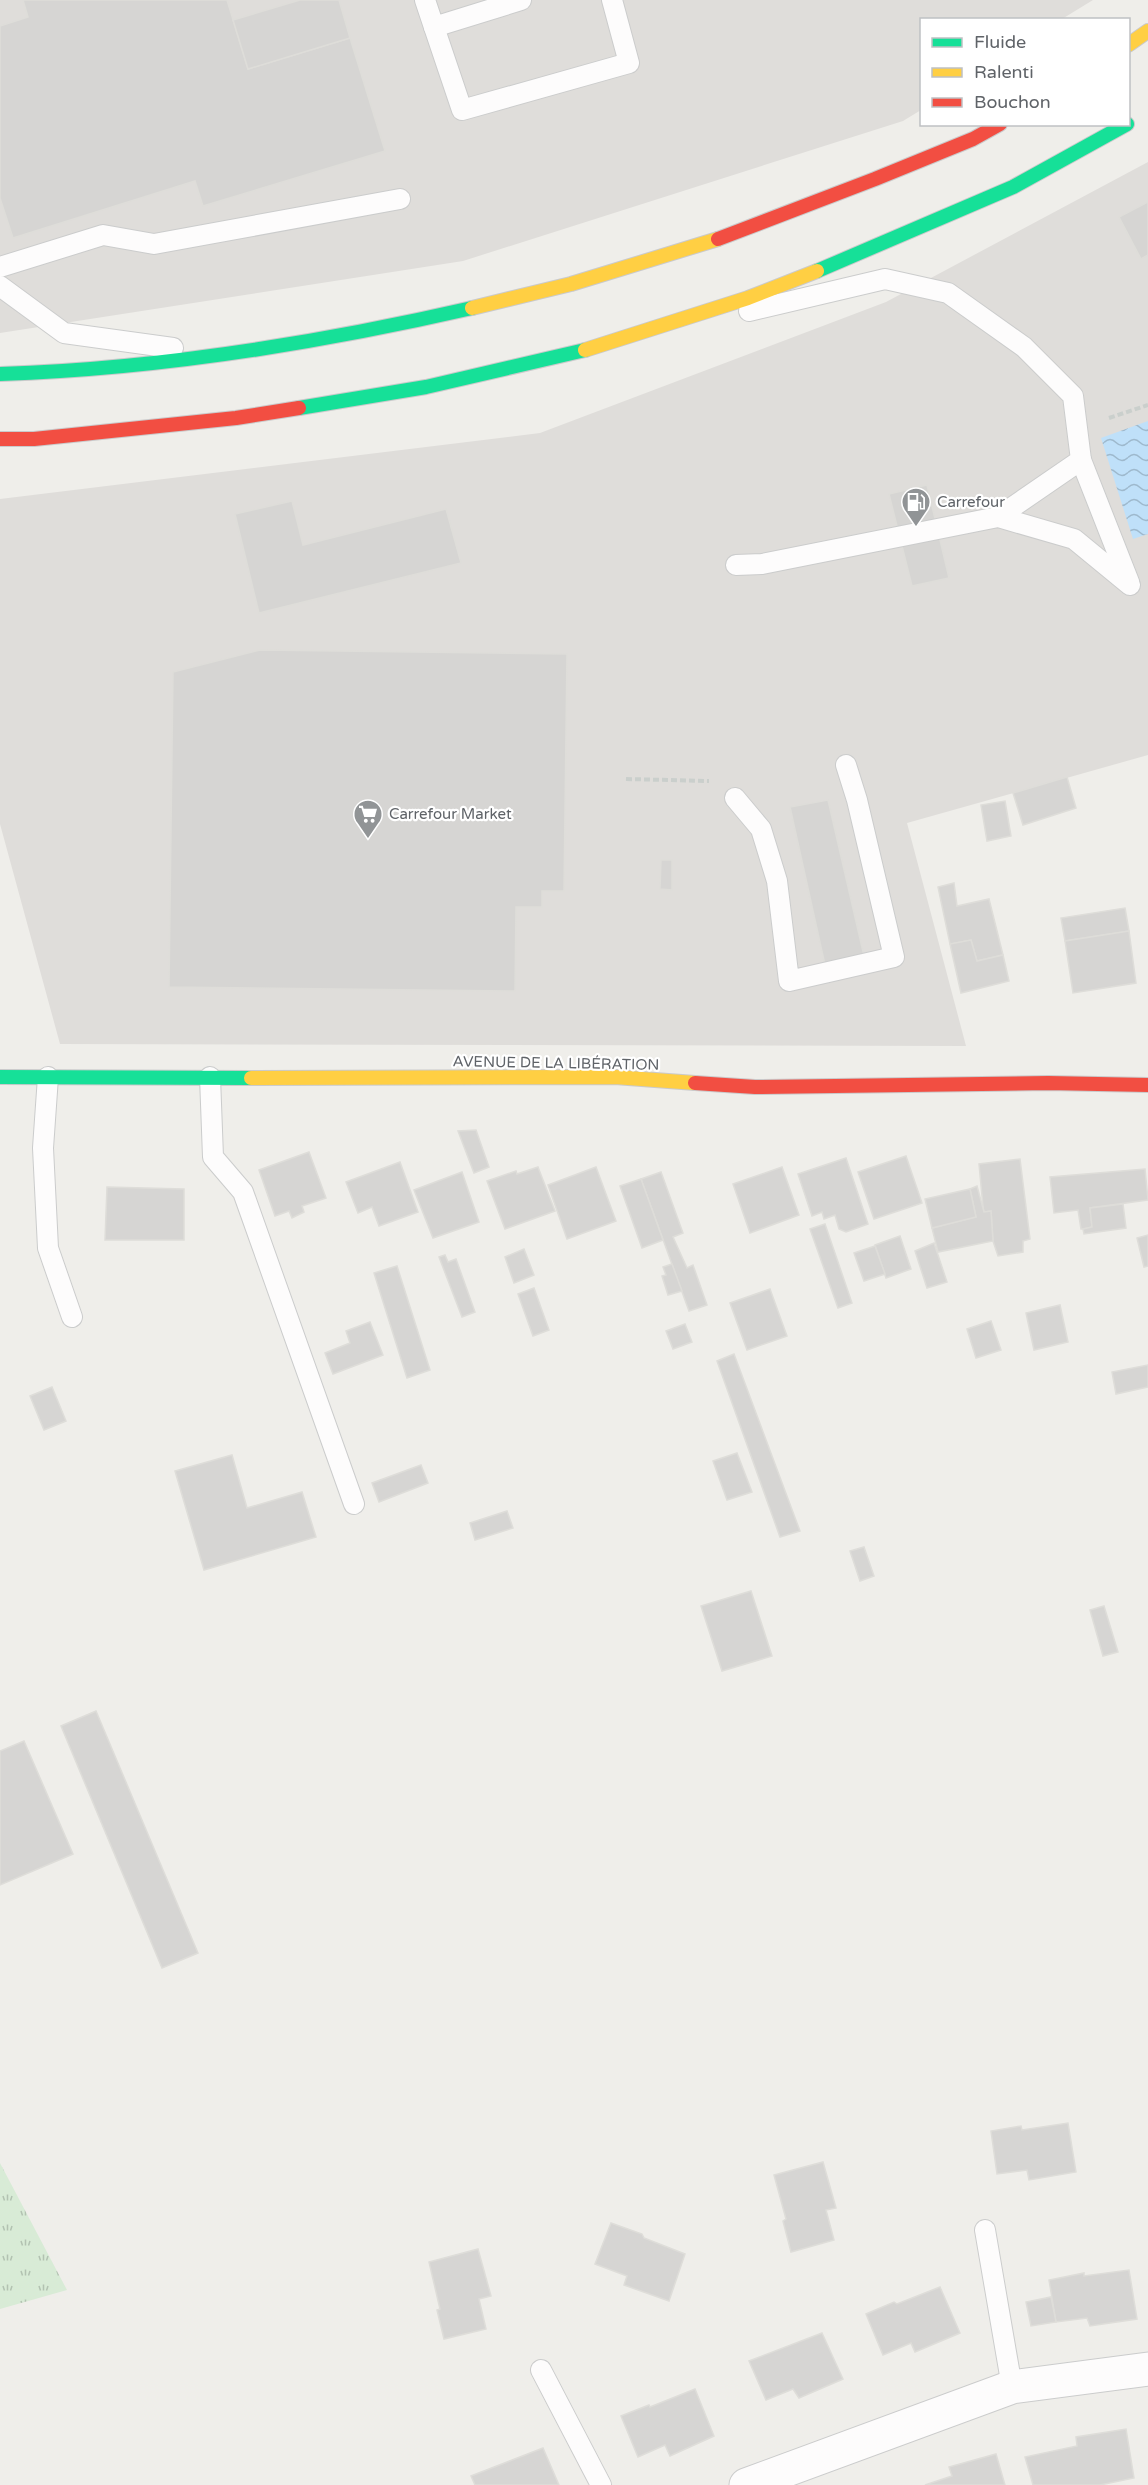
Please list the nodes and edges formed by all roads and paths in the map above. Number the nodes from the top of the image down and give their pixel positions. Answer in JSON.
{"nodes":[{"id":1,"x":425,"y":0,"type":"edge"},
{"id":2,"x":521,"y":0,"type":"edge"},
{"id":3,"x":612,"y":0,"type":"edge"},
{"id":4,"x":434,"y":27,"type":"junction"},
{"id":5,"x":1148,"y":31,"type":"edge"},
{"id":6,"x":1130,"y":44,"type":"edge"},
{"id":7,"x":996,"y":126,"type":"edge"},
{"id":8,"x":1124,"y":126,"type":"edge"},
{"id":9,"x":400,"y":199,"type":"dead end"},
{"id":10,"x":0,"y":267,"type":"edge"},
{"id":11,"x":0,"y":286,"type":"edge"},
{"id":12,"x":595,"y":348,"type":"junction"},
{"id":13,"x":218,"y":354,"type":"junction"},
{"id":14,"x":0,"y":374,"type":"edge"},
{"id":15,"x":1148,"y":405,"type":"edge"},
{"id":16,"x":1077,"y":429,"type":"junction"},
{"id":17,"x":0,"y":439,"type":"edge"},
{"id":18,"x":1081,"y":460,"type":"junction"},
{"id":19,"x":998,"y":517,"type":"junction"},
{"id":20,"x":736,"y":565,"type":"dead end"},
{"id":21,"x":846,"y":765,"type":"dead end"},
{"id":22,"x":718,"y":777,"type":"dead end"},
{"id":23,"x":626,"y":779,"type":"dead end"},
{"id":24,"x":735,"y":798,"type":"dead end"},
{"id":25,"x":0,"y":1077,"type":"edge"},
{"id":26,"x":48,"y":1077,"type":"junction"},
{"id":27,"x":210,"y":1077,"type":"junction"},
{"id":28,"x":1148,"y":1084,"type":"edge"},
{"id":29,"x":72,"y":1317,"type":"dead end"},
{"id":30,"x":354,"y":1504,"type":"dead end"},
{"id":31,"x":985,"y":2230,"type":"dead end"},
{"id":32,"x":1148,"y":2369,"type":"edge"},
{"id":33,"x":541,"y":2370,"type":"dead end"},
{"id":34,"x":1012,"y":2387,"type":"junction"},
{"id":35,"x":601,"y":2485,"type":"edge"},
{"id":36,"x":747,"y":2485,"type":"edge"}],
"edges":[{"from":1,"to":4,"type":"lane"},
{"from":2,"to":4,"type":"lane"},
{"from":3,"to":4,"type":"lane"},
{"from":5,"to":6,"type":"main road"},
{"from":7,"to":13,"type":"main road"},
{"from":8,"to":12,"type":"main road"},
{"from":9,"to":10,"type":"lane"},
{"from":11,"to":13,"type":"lane"},
{"from":12,"to":16,"type":"lane"},
{"from":12,"to":17,"type":"main road"},
{"from":13,"to":14,"type":"main road"},
{"from":15,"to":16,"type":"path"},
{"from":16,"to":18,"type":"lane"},
{"from":18,"to":19,"type":"lane"},
{"from":18,"to":19,"type":"lane"},
{"from":19,"to":20,"type":"lane"},
{"from":21,"to":24,"type":"lane"},
{"from":22,"to":23,"type":"path"},
{"from":25,"to":26,"type":"main road","name":"AVENUE DE LA LIBÉRATION"},
{"from":26,"to":27,"type":"main road","name":"AVENUE DE LA LIBÉRATION"},
{"from":26,"to":29,"type":"lane"},
{"from":27,"to":28,"type":"main road","name":"AVENUE DE LA LIBÉRATION"},
{"from":27,"to":30,"type":"lane"},
{"from":31,"to":34,"type":"lane"},
{"from":32,"to":34,"type":"street"},
{"from":33,"to":35,"type":"lane"},
{"from":34,"to":36,"type":"street"}]}
